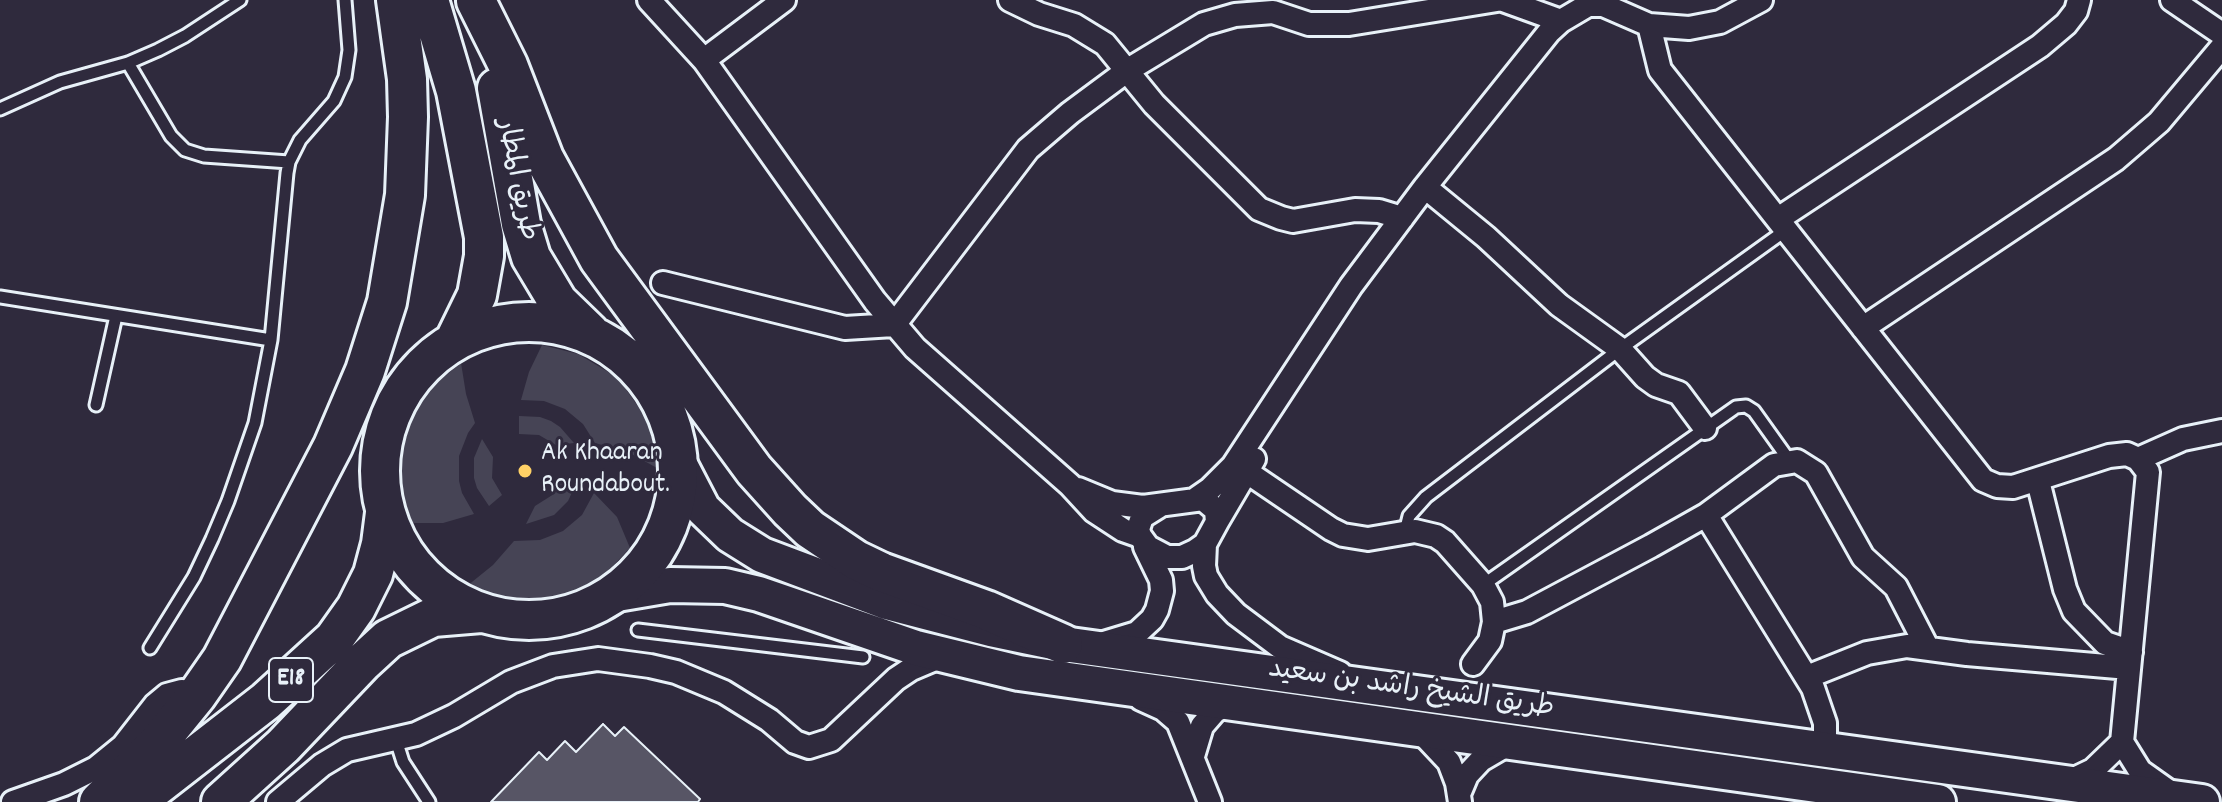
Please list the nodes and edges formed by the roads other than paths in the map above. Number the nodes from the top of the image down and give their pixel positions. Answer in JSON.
{"nodes":[{"id":1,"x":240,"y":0,"type":"edge"},
{"id":2,"x":345,"y":0,"type":"edge"},
{"id":3,"x":396,"y":0,"type":"edge"},
{"id":4,"x":429,"y":0,"type":"edge"},
{"id":5,"x":476,"y":0,"type":"edge"},
{"id":6,"x":649,"y":0,"type":"edge"},
{"id":7,"x":784,"y":0,"type":"edge"},
{"id":8,"x":1010,"y":0,"type":"edge"},
{"id":9,"x":1497,"y":0,"type":"edge"},
{"id":10,"x":1503,"y":0,"type":"edge"},
{"id":11,"x":1761,"y":0,"type":"edge"},
{"id":12,"x":2079,"y":0,"type":"edge"},
{"id":13,"x":2172,"y":0,"type":"edge"},
{"id":14,"x":1603,"y":2,"type":"edge"},
{"id":15,"x":1561,"y":21,"type":"junction"},
{"id":16,"x":1649,"y":25,"type":"junction"},
{"id":17,"x":2222,"y":34,"type":"edge"},
{"id":18,"x":2222,"y":47,"type":"edge"},
{"id":19,"x":704,"y":60,"type":"junction"},
{"id":20,"x":128,"y":63,"type":"junction"},
{"id":21,"x":1128,"y":70,"type":"junction"},
{"id":22,"x":0,"y":109,"type":"edge"},
{"id":23,"x":289,"y":162,"type":"junction"},
{"id":24,"x":1425,"y":187,"type":"junction"},
{"id":25,"x":1402,"y":218,"type":"junction"},
{"id":26,"x":1782,"y":224,"type":"junction"},
{"id":27,"x":663,"y":283,"type":"dead end"},
{"id":28,"x":0,"y":297,"type":"edge"},
{"id":29,"x":116,"y":316,"type":"junction"},
{"id":30,"x":894,"y":325,"type":"junction"},
{"id":31,"x":1863,"y":328,"type":"junction"},
{"id":32,"x":597,"y":339,"type":"junction"},
{"id":33,"x":271,"y":340,"type":"junction"},
{"id":34,"x":454,"y":342,"type":"junction"},
{"id":35,"x":1620,"y":349,"type":"junction"},
{"id":36,"x":1286,"y":389,"type":"junction"},
{"id":37,"x":96,"y":405,"type":"dead end"},
{"id":38,"x":1705,"y":428,"type":"junction"},
{"id":39,"x":2222,"y":431,"type":"edge"},
{"id":40,"x":677,"y":459,"type":"junction"},
{"id":41,"x":2138,"y":459,"type":"junction"},
{"id":42,"x":1789,"y":460,"type":"junction"},
{"id":43,"x":1247,"y":472,"type":"junction"},
{"id":44,"x":2038,"y":481,"type":"junction"},
{"id":45,"x":1070,"y":485,"type":"junction"},
{"id":46,"x":1197,"y":498,"type":"junction"},
{"id":47,"x":1158,"y":507,"type":"junction"},
{"id":48,"x":385,"y":513,"type":"junction"},
{"id":49,"x":1706,"y":515,"type":"junction"},
{"id":50,"x":1217,"y":522,"type":"junction"},
{"id":51,"x":1405,"y":532,"type":"junction"},
{"id":52,"x":1141,"y":539,"type":"junction"},
{"id":53,"x":1205,"y":544,"type":"junction"},
{"id":54,"x":1483,"y":585,"type":"junction"},
{"id":55,"x":611,"y":595,"type":"junction"},
{"id":56,"x":481,"y":613,"type":"junction"},
{"id":57,"x":1494,"y":622,"type":"junction"},
{"id":58,"x":638,"y":630,"type":"dead end"},
{"id":59,"x":830,"y":636,"type":"junction"},
{"id":60,"x":1076,"y":645,"type":"junction"},
{"id":61,"x":870,"y":646,"type":"junction"},
{"id":62,"x":1927,"y":647,"type":"junction"},
{"id":63,"x":150,"y":648,"type":"dead end"},
{"id":64,"x":944,"y":655,"type":"junction"},
{"id":65,"x":2130,"y":660,"type":"junction"},
{"id":66,"x":1473,"y":664,"type":"dead end"},
{"id":67,"x":1807,"y":677,"type":"junction"},
{"id":68,"x":1370,"y":685,"type":"junction"},
{"id":69,"x":1120,"y":687,"type":"junction"},
{"id":70,"x":883,"y":691,"type":"junction"},
{"id":71,"x":197,"y":695,"type":"junction"},
{"id":72,"x":1232,"y":702,"type":"junction"},
{"id":73,"x":1416,"y":728,"type":"junction"},
{"id":74,"x":396,"y":740,"type":"junction"},
{"id":75,"x":1515,"y":741,"type":"junction"},
{"id":76,"x":2122,"y":742,"type":"junction"},
{"id":77,"x":1825,"y":749,"type":"junction"},
{"id":78,"x":1193,"y":756,"type":"junction"},
{"id":79,"x":2068,"y":782,"type":"junction"},
{"id":80,"x":1459,"y":798,"type":"edge"},
{"id":81,"x":2190,"y":800,"type":"edge"},
{"id":82,"x":13,"y":802,"type":"edge"},
{"id":83,"x":99,"y":802,"type":"edge"},
{"id":84,"x":136,"y":802,"type":"edge"},
{"id":85,"x":221,"y":802,"type":"edge"},
{"id":86,"x":278,"y":802,"type":"edge"},
{"id":87,"x":429,"y":802,"type":"edge"},
{"id":88,"x":1210,"y":802,"type":"edge"},
{"id":89,"x":1938,"y":802,"type":"edge"}],
"edges":[{"from":1,"to":20,"type":"lane"},
{"from":2,"to":23,"type":"lane"},
{"from":3,"to":71,"type":"highway"},
{"from":4,"to":34,"type":"highway","name":"طريق المطار"},
{"from":5,"to":32,"type":"highway","name":"طريق المطار"},
{"from":5,"to":60,"type":"highway"},
{"from":6,"to":19,"type":"street"},
{"from":7,"to":19,"type":"street"},
{"from":8,"to":21,"type":"street"},
{"from":9,"to":21,"type":"street"},
{"from":10,"to":15,"type":"street"},
{"from":11,"to":16,"type":"street"},
{"from":12,"to":26,"type":"street"},
{"from":13,"to":17,"type":"street"},
{"from":14,"to":15,"type":"street"},
{"from":14,"to":16,"type":"street"},
{"from":15,"to":24,"type":"street"},
{"from":16,"to":26,"type":"street"},
{"from":18,"to":31,"type":"street"},
{"from":19,"to":30,"type":"street"},
{"from":20,"to":22,"type":"lane"},
{"from":20,"to":23,"type":"lane"},
{"from":21,"to":25,"type":"street"},
{"from":21,"to":30,"type":"street"},
{"from":23,"to":33,"type":"lane"},
{"from":24,"to":25,"type":"street"},
{"from":24,"to":35,"type":"street"},
{"from":25,"to":36,"type":"street"},
{"from":26,"to":31,"type":"street"},
{"from":26,"to":35,"type":"lane"},
{"from":27,"to":30,"type":"street"},
{"from":28,"to":29,"type":"lane"},
{"from":29,"to":33,"type":"lane"},
{"from":29,"to":37,"type":"lane"},
{"from":30,"to":45,"type":"street"},
{"from":31,"to":44,"type":"street"},
{"from":32,"to":34,"type":"highway"},
{"from":32,"to":40,"type":"highway"},
{"from":33,"to":63,"type":"lane"},
{"from":34,"to":48,"type":"highway"},
{"from":35,"to":38,"type":"street"},
{"from":35,"to":51,"type":"lane"},
{"from":36,"to":43,"type":"street"},
{"from":36,"to":46,"type":"street"},
{"from":38,"to":42,"type":"lane"},
{"from":38,"to":54,"type":"lane"},
{"from":39,"to":41,"type":"street"},
{"from":40,"to":55,"type":"highway"},
{"from":40,"to":60,"type":"main road","name":"طريق الشيخ راشد بن سعيد"},
{"from":41,"to":44,"type":"street"},
{"from":41,"to":65,"type":"street"},
{"from":42,"to":49,"type":"street"},
{"from":42,"to":62,"type":"street"},
{"from":43,"to":50,"type":"street"},
{"from":43,"to":51,"type":"street"},
{"from":44,"to":65,"type":"street"},
{"from":45,"to":47,"type":"street"},
{"from":45,"to":52,"type":"street"},
{"from":46,"to":47,"type":"street"},
{"from":46,"to":50,"type":"street"},
{"from":47,"to":52,"type":"street"},
{"from":48,"to":56,"type":"highway"},
{"from":48,"to":84,"type":"highway","number":"E18"},
{"from":49,"to":57,"type":"street"},
{"from":49,"to":67,"type":"street"},
{"from":50,"to":53,"type":"street"},
{"from":51,"to":54,"type":"street"},
{"from":52,"to":53,"type":"street"},
{"from":52,"to":60,"type":"street"},
{"from":53,"to":68,"type":"street"},
{"from":54,"to":57,"type":"street"},
{"from":55,"to":56,"type":"highway"},
{"from":55,"to":59,"type":"main road","name":"طريق الشيخ راشد بن سعيد"},
{"from":56,"to":85,"type":"highway","number":"E18"},
{"from":57,"to":66,"type":"street"},
{"from":58,"to":59,"type":"lane"},
{"from":59,"to":61,"type":"main road","name":"طريق الشيخ راشد بن سعيد"},
{"from":60,"to":68,"type":"main road","name":"طريق الشيخ راشد بن سعيد"},
{"from":61,"to":64,"type":"main road","name":"طريق الشيخ راشد بن سعيد"},
{"from":61,"to":70,"type":"street"},
{"from":62,"to":65,"type":"street"},
{"from":62,"to":67,"type":"street"},
{"from":64,"to":69,"type":"main road","name":"طريق الشيخ راشد بن سعيد"},
{"from":64,"to":70,"type":"street"},
{"from":65,"to":76,"type":"street"},
{"from":67,"to":77,"type":"street"},
{"from":68,"to":77,"type":"main road","name":"طريق الشيخ راشد بن سعيد"},
{"from":69,"to":72,"type":"main road","name":"طريق الشيخ راشد بن سعيد"},
{"from":69,"to":78,"type":"street"},
{"from":70,"to":74,"type":"street"},
{"from":71,"to":82,"type":"street"},
{"from":71,"to":83,"type":"highway"},
{"from":72,"to":73,"type":"main road","name":"طريق الشيخ راشد بن سعيد"},
{"from":72,"to":78,"type":"street"},
{"from":73,"to":75,"type":"main road","name":"طريق الشيخ راشد بن سعيد"},
{"from":73,"to":80,"type":"street"},
{"from":74,"to":86,"type":"street"},
{"from":74,"to":87,"type":"lane"},
{"from":75,"to":80,"type":"street"},
{"from":75,"to":89,"type":"main road","name":"طريق الشيخ راشد بن سعيد"},
{"from":76,"to":79,"type":"street"},
{"from":76,"to":81,"type":"street"},
{"from":77,"to":79,"type":"main road","name":"طريق الشيخ راشد بن سعيد"},
{"from":78,"to":88,"type":"street"},
{"from":79,"to":81,"type":"main road","name":"طريق الشيخ راشد بن سعيد"}]}
